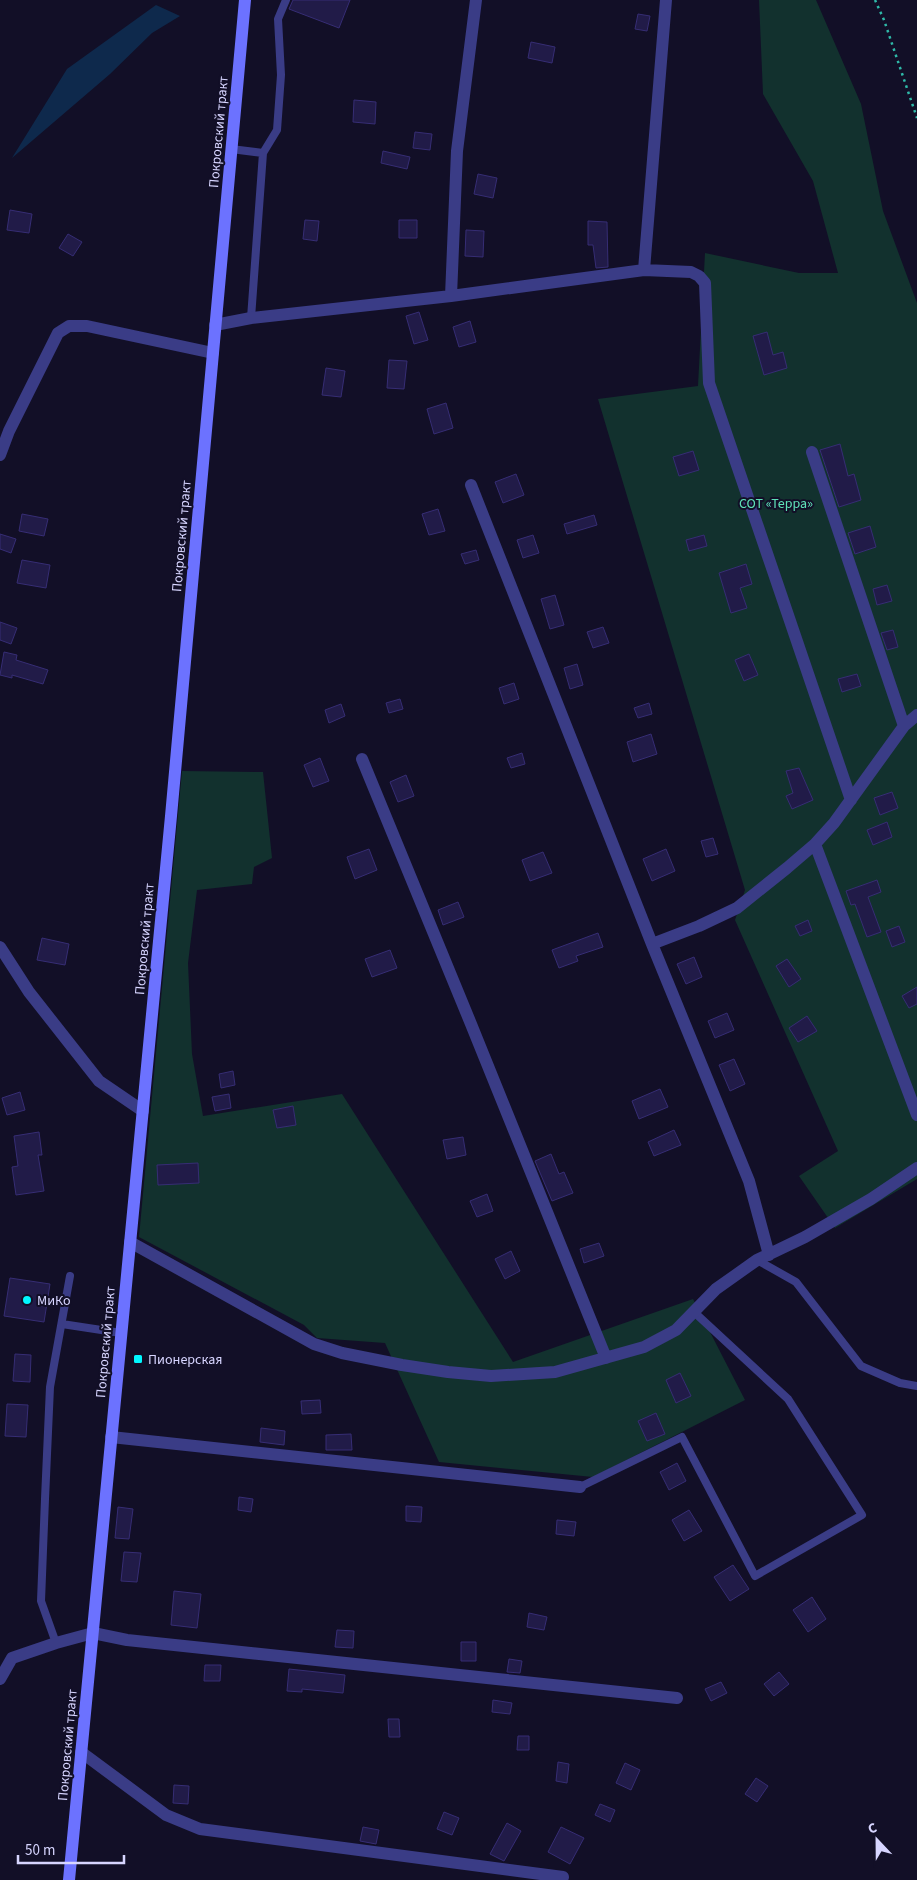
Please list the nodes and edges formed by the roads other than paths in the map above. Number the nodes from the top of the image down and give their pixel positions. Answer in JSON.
{"nodes":[{"id":1,"x":245,"y":0,"type":"edge"},
{"id":2,"x":286,"y":0,"type":"edge"},
{"id":3,"x":476,"y":0,"type":"edge"},
{"id":4,"x":666,"y":0,"type":"edge"},
{"id":5,"x":231,"y":149,"type":"junction"},
{"id":6,"x":263,"y":152,"type":"junction"},
{"id":7,"x":644,"y":270,"type":"junction"},
{"id":8,"x":451,"y":296,"type":"junction"},
{"id":9,"x":251,"y":318,"type":"junction"},
{"id":10,"x":215,"y":325,"type":"junction"},
{"id":11,"x":213,"y":353,"type":"junction"},
{"id":12,"x":812,"y":452,"type":"dead end"},
{"id":13,"x":0,"y":455,"type":"edge"},
{"id":14,"x":471,"y":485,"type":"dead end"},
{"id":15,"x":917,"y":714,"type":"edge"},
{"id":16,"x":904,"y":726,"type":"junction"},
{"id":17,"x":362,"y":759,"type":"dead end"},
{"id":18,"x":851,"y":800,"type":"junction"},
{"id":19,"x":815,"y":844,"type":"junction"},
{"id":20,"x":652,"y":944,"type":"junction"},
{"id":21,"x":0,"y":947,"type":"edge"},
{"id":22,"x":142,"y":1111,"type":"junction"},
{"id":23,"x":917,"y":1115,"type":"edge"},
{"id":24,"x":917,"y":1168,"type":"edge"},
{"id":25,"x":130,"y":1242,"type":"junction"},
{"id":26,"x":763,"y":1257,"type":"junction"},
{"id":27,"x":70,"y":1276,"type":"dead end"},
{"id":28,"x":694,"y":1312,"type":"junction"},
{"id":29,"x":62,"y":1324,"type":"junction"},
{"id":30,"x":121,"y":1333,"type":"junction"},
{"id":31,"x":606,"y":1358,"type":"junction"},
{"id":32,"x":917,"y":1386,"type":"edge"},
{"id":33,"x":111,"y":1437,"type":"junction"},
{"id":34,"x":580,"y":1487,"type":"joint"},
{"id":35,"x":93,"y":1633,"type":"junction"},
{"id":36,"x":56,"y":1643,"type":"junction"},
{"id":37,"x":0,"y":1679,"type":"edge"},
{"id":38,"x":677,"y":1698,"type":"dead end"},
{"id":39,"x":81,"y":1752,"type":"junction"},
{"id":40,"x":563,"y":1877,"type":"dead end"},
{"id":41,"x":69,"y":1880,"type":"edge"}],
"edges":[{"from":1,"to":5,"type":"main road","name":"Покровский тракт"},
{"from":2,"to":6,"type":"lane"},
{"from":3,"to":8,"type":"street"},
{"from":4,"to":7,"type":"street"},
{"from":5,"to":6,"type":"lane"},
{"from":5,"to":10,"type":"main road","name":"Покровский тракт"},
{"from":6,"to":9,"type":"lane"},
{"from":7,"to":8,"type":"street"},
{"from":7,"to":18,"type":"street"},
{"from":8,"to":9,"type":"street"},
{"from":9,"to":10,"type":"street"},
{"from":10,"to":11,"type":"main road","name":"Покровский тракт"},
{"from":11,"to":13,"type":"street"},
{"from":11,"to":22,"type":"main road","name":"Покровский тракт"},
{"from":12,"to":16,"type":"street"},
{"from":14,"to":20,"type":"street"},
{"from":15,"to":16,"type":"street"},
{"from":16,"to":18,"type":"street"},
{"from":17,"to":31,"type":"street"},
{"from":18,"to":19,"type":"street"},
{"from":19,"to":20,"type":"street"},
{"from":19,"to":23,"type":"street"},
{"from":20,"to":26,"type":"street"},
{"from":21,"to":22,"type":"street"},
{"from":22,"to":25,"type":"main road","name":"Покровский тракт"},
{"from":24,"to":26,"type":"street"},
{"from":25,"to":30,"type":"main road","name":"Покровский тракт"},
{"from":25,"to":31,"type":"street"},
{"from":26,"to":28,"type":"street"},
{"from":26,"to":32,"type":"lane"},
{"from":27,"to":29,"type":"lane"},
{"from":28,"to":31,"type":"street"},
{"from":28,"to":34,"type":"lane"},
{"from":29,"to":30,"type":"lane"},
{"from":29,"to":36,"type":"lane"},
{"from":30,"to":33,"type":"main road","name":"Покровский тракт"},
{"from":33,"to":34,"type":"street"},
{"from":33,"to":35,"type":"main road","name":"Покровский тракт"},
{"from":35,"to":36,"type":"street"},
{"from":35,"to":38,"type":"street"},
{"from":35,"to":39,"type":"main road","name":"Покровский тракт"},
{"from":36,"to":37,"type":"street"},
{"from":39,"to":40,"type":"street"},
{"from":39,"to":41,"type":"main road","name":"Покровский тракт"}]}
